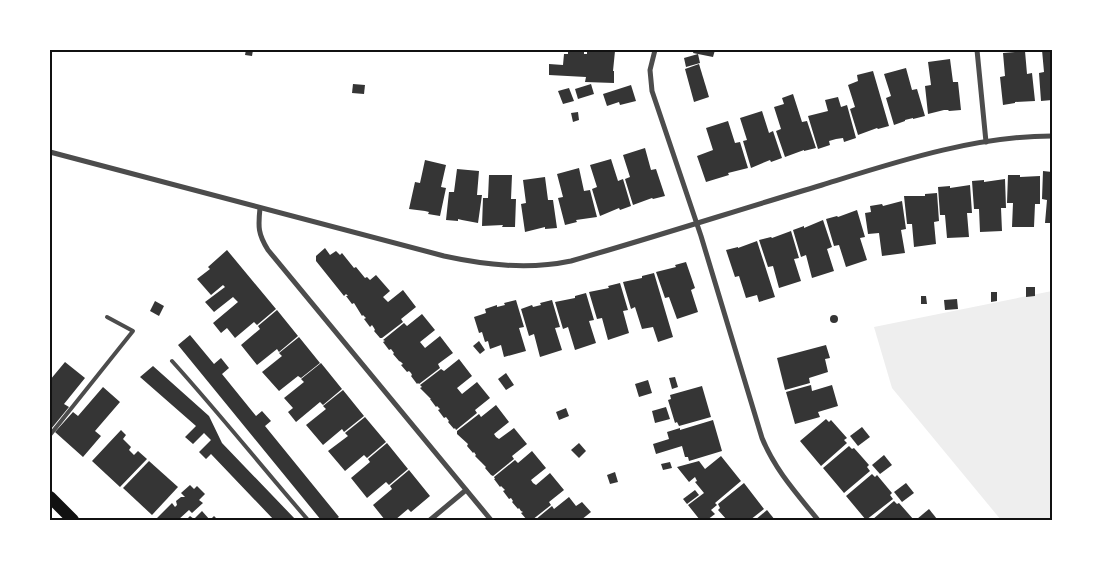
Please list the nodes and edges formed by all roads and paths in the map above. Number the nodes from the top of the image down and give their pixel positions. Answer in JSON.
{"nodes":[{"id":1,"x":655,"y":50,"type":"edge"},
{"id":2,"x":977,"y":50,"type":"edge"},
{"id":3,"x":1052,"y":136,"type":"edge"},
{"id":4,"x":986,"y":142,"type":"junction"},
{"id":5,"x":50,"y":152,"type":"edge"},
{"id":6,"x":260,"y":208,"type":"junction"},
{"id":7,"x":696,"y":223,"type":"junction"},
{"id":8,"x":107,"y":317,"type":"dead end"},
{"id":9,"x":172,"y":361,"type":"dead end"},
{"id":10,"x":50,"y":435,"type":"edge"},
{"id":11,"x":466,"y":490,"type":"junction"},
{"id":12,"x":50,"y":496,"type":"edge"},
{"id":13,"x":73,"y":520,"type":"edge"},
{"id":14,"x":308,"y":520,"type":"edge"},
{"id":15,"x":430,"y":520,"type":"edge"},
{"id":16,"x":491,"y":520,"type":"edge"},
{"id":17,"x":818,"y":520,"type":"edge"}],
"edges":[{"from":1,"to":7,"type":"street"},
{"from":2,"to":4,"type":"street"},
{"from":3,"to":4,"type":"street"},
{"from":4,"to":7,"type":"street"},
{"from":5,"to":6,"type":"street"},
{"from":6,"to":7,"type":"street"},
{"from":6,"to":11,"type":"street"},
{"from":7,"to":17,"type":"street"},
{"from":8,"to":10,"type":"lane"},
{"from":9,"to":14,"type":"lane"},
{"from":11,"to":15,"type":"street"},
{"from":11,"to":16,"type":"street"},
{"from":12,"to":13,"type":"main road"}]}
